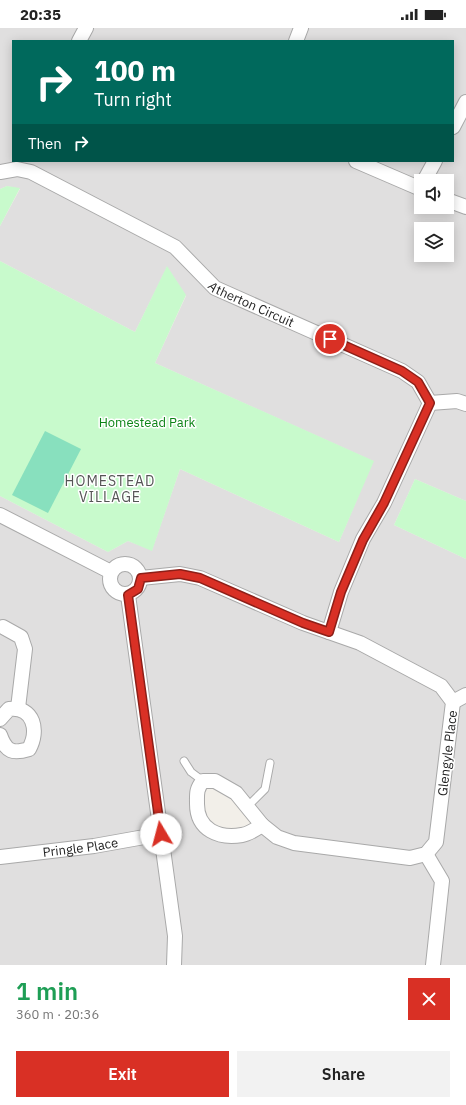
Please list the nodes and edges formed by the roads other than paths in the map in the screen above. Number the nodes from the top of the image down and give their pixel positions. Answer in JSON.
{"nodes":[{"id":1,"x":86,"y":28,"type":"edge"},
{"id":2,"x":301,"y":28,"type":"edge"},
{"id":3,"x":80,"y":40,"type":"edge"},
{"id":4,"x":296,"y":40,"type":"edge"},
{"id":5,"x":466,"y":102,"type":"edge"},
{"id":6,"x":454,"y":125,"type":"edge"},
{"id":7,"x":359,"y":162,"type":"edge"},
{"id":8,"x":434,"y":162,"type":"edge"},
{"id":9,"x":19,"y":165,"type":"edge"},
{"id":10,"x":0,"y":172,"type":"edge"},
{"id":11,"x":428,"y":174,"type":"edge"},
{"id":12,"x":414,"y":183,"type":"edge"},
{"id":13,"x":454,"y":203,"type":"edge"},
{"id":14,"x":466,"y":207,"type":"edge"},
{"id":15,"x":430,"y":403,"type":"junction"},
{"id":16,"x":466,"y":404,"type":"edge"},
{"id":17,"x":0,"y":516,"type":"edge"},
{"id":18,"x":111,"y":572,"type":"junction"},
{"id":19,"x":141,"y":578,"type":"junction"},
{"id":20,"x":128,"y":595,"type":"junction"},
{"id":21,"x":3,"y":627,"type":"dead end"},
{"id":22,"x":329,"y":632,"type":"junction"},
{"id":23,"x":466,"y":695,"type":"edge"},
{"id":24,"x":453,"y":702,"type":"junction"},
{"id":25,"x":18,"y":708,"type":"junction"},
{"id":26,"x":0,"y":719,"type":"edge"},
{"id":27,"x":1,"y":744,"type":"edge"},
{"id":28,"x":184,"y":761,"type":"dead end"},
{"id":29,"x":270,"y":763,"type":"dead end"},
{"id":30,"x":203,"y":781,"type":"junction"},
{"id":31,"x":248,"y":806,"type":"junction"},
{"id":32,"x":262,"y":825,"type":"junction"},
{"id":33,"x":161,"y":834,"type":"junction"},
{"id":34,"x":426,"y":854,"type":"junction"},
{"id":35,"x":0,"y":857,"type":"edge"},
{"id":36,"x":174,"y":965,"type":"edge"},
{"id":37,"x":433,"y":965,"type":"edge"}],
"edges":[{"from":1,"to":3,"type":"street"},
{"from":2,"to":4,"type":"street"},
{"from":5,"to":6,"type":"street"},
{"from":7,"to":12,"type":"street"},
{"from":8,"to":11,"type":"street"},
{"from":9,"to":10,"type":"street","name":"Atherton Circuit"},
{"from":9,"to":15,"type":"street","name":"Atherton Circuit"},
{"from":13,"to":14,"type":"street"},
{"from":15,"to":16,"type":"street"},
{"from":15,"to":22,"type":"street"},
{"from":17,"to":18,"type":"street"},
{"from":18,"to":19,"type":"street"},
{"from":18,"to":20,"type":"street"},
{"from":19,"to":20,"type":"street"},
{"from":19,"to":22,"type":"street","name":"Glengyle Place"},
{"from":20,"to":33,"type":"street"},
{"from":21,"to":25,"type":"street"},
{"from":22,"to":24,"type":"street","name":"Glengyle Place"},
{"from":23,"to":24,"type":"street"},
{"from":24,"to":34,"type":"street","name":"Glengyle Place"},
{"from":25,"to":26,"type":"street"},
{"from":25,"to":27,"type":"street"},
{"from":28,"to":30,"type":"lane"},
{"from":29,"to":31,"type":"lane"},
{"from":30,"to":31,"type":"street"},
{"from":30,"to":32,"type":"street"},
{"from":31,"to":32,"type":"street"},
{"from":32,"to":34,"type":"street"},
{"from":33,"to":35,"type":"street","name":"Pringle Place"},
{"from":33,"to":36,"type":"street"},
{"from":34,"to":37,"type":"street"}]}
